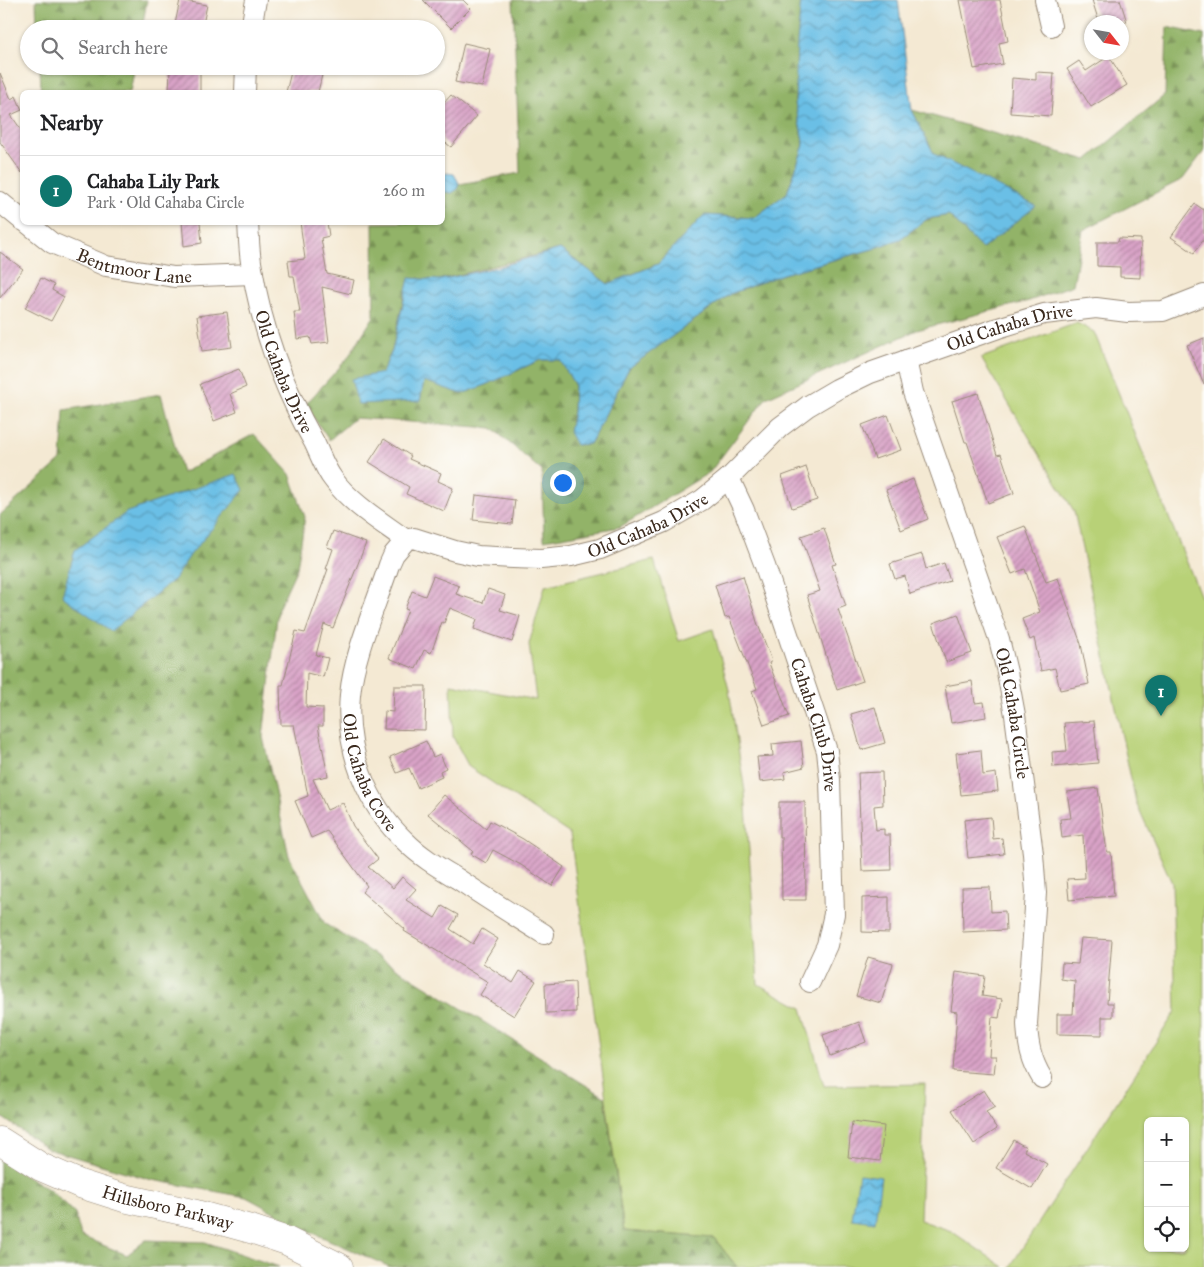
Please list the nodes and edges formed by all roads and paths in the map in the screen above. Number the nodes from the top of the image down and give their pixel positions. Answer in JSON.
{"nodes":[{"id":1,"x":256,"y":0,"type":"edge"},
{"id":2,"x":1044,"y":0,"type":"edge"},
{"id":3,"x":255,"y":20,"type":"edge"},
{"id":4,"x":1051,"y":26,"type":"dead end"},
{"id":5,"x":245,"y":75,"type":"edge"},
{"id":6,"x":244,"y":90,"type":"edge"},
{"id":7,"x":0,"y":202,"type":"edge"},
{"id":8,"x":20,"y":218,"type":"edge"},
{"id":9,"x":30,"y":225,"type":"edge"},
{"id":10,"x":248,"y":225,"type":"edge"},
{"id":11,"x":253,"y":274,"type":"junction"},
{"id":12,"x":1204,"y":295,"type":"edge"},
{"id":13,"x":906,"y":360,"type":"junction"},
{"id":14,"x":729,"y":478,"type":"junction"},
{"id":15,"x":406,"y":540,"type":"junction"},
{"id":16,"x":544,"y":934,"type":"dead end"},
{"id":17,"x":810,"y":982,"type":"dead end"},
{"id":18,"x":1042,"y":1078,"type":"dead end"},
{"id":19,"x":0,"y":1141,"type":"edge"},
{"id":20,"x":340,"y":1267,"type":"edge"}],
"edges":[{"from":1,"to":3,"type":"street"},
{"from":2,"to":4,"type":"street"},
{"from":5,"to":6,"type":"street"},
{"from":7,"to":8,"type":"street"},
{"from":9,"to":11,"type":"street","name":"Bentmoor Lane"},
{"from":10,"to":11,"type":"street","name":"Old Cahaba Drive"},
{"from":11,"to":15,"type":"street","name":"Old Cahaba Drive"},
{"from":12,"to":13,"type":"street","name":"Old Cahaba Drive"},
{"from":13,"to":14,"type":"street","name":"Old Cahaba Drive"},
{"from":13,"to":18,"type":"street","name":"Old Cahaba Circle"},
{"from":14,"to":15,"type":"street","name":"Old Cahaba Drive"},
{"from":14,"to":17,"type":"street","name":"Cahaba Club Drive"},
{"from":15,"to":16,"type":"street","name":"Old Cahaba Cove"},
{"from":19,"to":20,"type":"street","name":"Hillsboro Parkway"}]}
